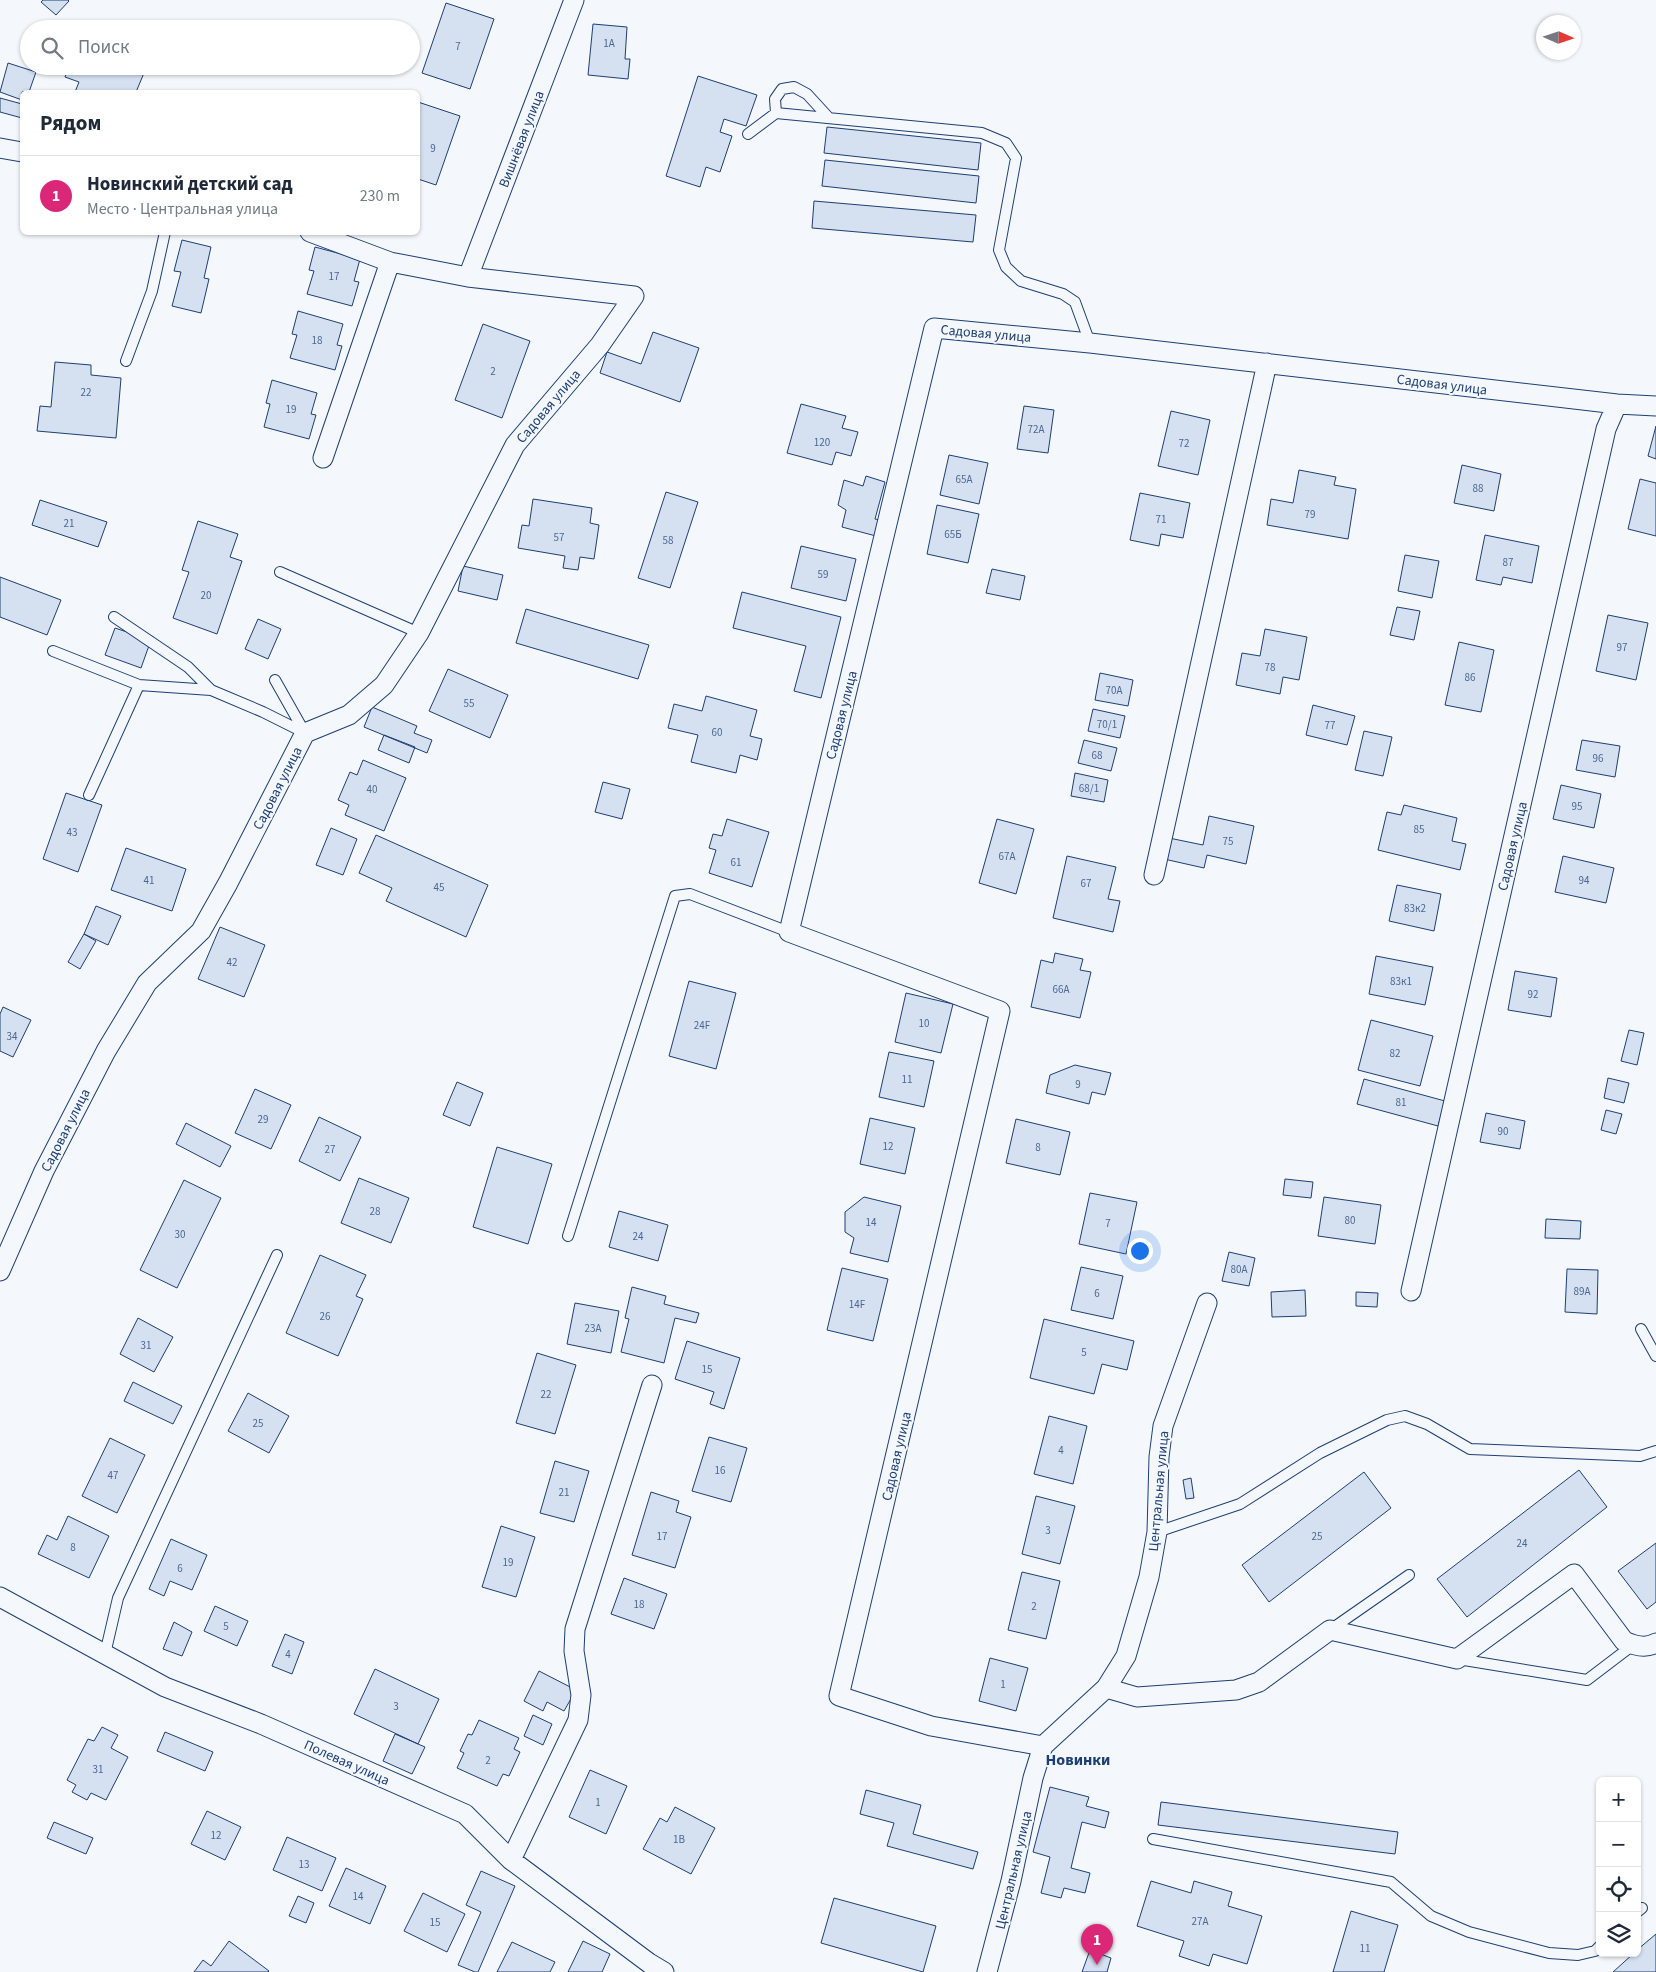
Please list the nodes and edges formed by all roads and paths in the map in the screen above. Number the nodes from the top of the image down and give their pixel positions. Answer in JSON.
{"nodes":[{"id":1,"x":574,"y":0,"type":"edge"},
{"id":2,"x":776,"y":113,"type":"junction"},
{"id":3,"x":829,"y":118,"type":"junction"},
{"id":4,"x":748,"y":134,"type":"dead end"},
{"id":5,"x":0,"y":148,"type":"edge"},
{"id":6,"x":20,"y":152,"type":"edge"},
{"id":7,"x":164,"y":235,"type":"edge"},
{"id":8,"x":318,"y":235,"type":"edge"},
{"id":9,"x":390,"y":262,"type":"junction"},
{"id":10,"x":468,"y":277,"type":"junction"},
{"id":11,"x":1090,"y":343,"type":"junction"},
{"id":12,"x":126,"y":360,"type":"dead end"},
{"id":13,"x":1267,"y":364,"type":"junction"},
{"id":14,"x":1617,"y":404,"type":"junction"},
{"id":15,"x":1656,"y":406,"type":"edge"},
{"id":16,"x":324,"y":458,"type":"dead end"},
{"id":17,"x":280,"y":572,"type":"dead end"},
{"id":18,"x":114,"y":617,"type":"dead end"},
{"id":19,"x":419,"y":633,"type":"junction"},
{"id":20,"x":53,"y":651,"type":"dead end"},
{"id":21,"x":275,"y":680,"type":"dead end"},
{"id":22,"x":140,"y":685,"type":"junction"},
{"id":23,"x":211,"y":690,"type":"junction"},
{"id":24,"x":305,"y":732,"type":"junction"},
{"id":25,"x":89,"y":796,"type":"dead end"},
{"id":26,"x":1154,"y":874,"type":"dead end"},
{"id":27,"x":789,"y":932,"type":"junction"},
{"id":28,"x":568,"y":1236,"type":"dead end"},
{"id":29,"x":278,"y":1255,"type":"dead end"},
{"id":30,"x":0,"y":1271,"type":"edge"},
{"id":31,"x":1411,"y":1291,"type":"dead end"},
{"id":32,"x":1207,"y":1303,"type":"dead end"},
{"id":33,"x":1640,"y":1329,"type":"dead end"},
{"id":34,"x":1656,"y":1356,"type":"edge"},
{"id":35,"x":652,"y":1385,"type":"dead end"},
{"id":36,"x":1656,"y":1452,"type":"edge"},
{"id":37,"x":1158,"y":1532,"type":"junction"},
{"id":38,"x":1409,"y":1576,"type":"dead end"},
{"id":39,"x":0,"y":1597,"type":"edge"},
{"id":40,"x":1330,"y":1630,"type":"junction"},
{"id":41,"x":1656,"y":1643,"type":"edge"},
{"id":42,"x":1633,"y":1645,"type":"junction"},
{"id":43,"x":105,"y":1654,"type":"junction"},
{"id":44,"x":1457,"y":1659,"type":"junction"},
{"id":45,"x":1106,"y":1688,"type":"junction"},
{"id":46,"x":1042,"y":1746,"type":"junction"},
{"id":47,"x":1153,"y":1839,"type":"dead end"},
{"id":48,"x":511,"y":1860,"type":"junction"},
{"id":49,"x":1596,"y":1950,"type":"edge"},
{"id":50,"x":651,"y":1969,"type":"edge"},
{"id":51,"x":987,"y":1972,"type":"edge"}],
"edges":[{"from":1,"to":10,"type":"street","name":"Вишнёвая улица"},
{"from":2,"to":3,"type":"lane"},
{"from":2,"to":3,"type":"lane"},
{"from":2,"to":4,"type":"lane"},
{"from":3,"to":11,"type":"lane"},
{"from":5,"to":6,"type":"street"},
{"from":7,"to":12,"type":"lane"},
{"from":8,"to":9,"type":"street"},
{"from":9,"to":10,"type":"street"},
{"from":9,"to":16,"type":"street"},
{"from":10,"to":19,"type":"street","name":"Садовая улица"},
{"from":11,"to":13,"type":"street","name":"Садовая улица"},
{"from":11,"to":27,"type":"street","name":"Садовая улица"},
{"from":13,"to":14,"type":"street","name":"Садовая улица"},
{"from":13,"to":26,"type":"street"},
{"from":14,"to":15,"type":"street","name":"Садовая улица"},
{"from":14,"to":31,"type":"street","name":"Садовая улица"},
{"from":17,"to":19,"type":"lane"},
{"from":18,"to":23,"type":"lane"},
{"from":19,"to":24,"type":"street","name":"Садовая улица"},
{"from":20,"to":22,"type":"lane"},
{"from":21,"to":24,"type":"lane"},
{"from":22,"to":23,"type":"lane"},
{"from":22,"to":25,"type":"lane"},
{"from":23,"to":24,"type":"lane"},
{"from":24,"to":30,"type":"street","name":"Садовая улица"},
{"from":27,"to":28,"type":"lane"},
{"from":27,"to":46,"type":"street","name":"Садовая улица"},
{"from":29,"to":43,"type":"lane"},
{"from":32,"to":37,"type":"street","name":"Центральная улица"},
{"from":33,"to":34,"type":"lane"},
{"from":35,"to":48,"type":"street"},
{"from":36,"to":37,"type":"lane"},
{"from":37,"to":45,"type":"street","name":"Центральная улица"},
{"from":38,"to":40,"type":"lane"},
{"from":39,"to":43,"type":"street","name":"Полевая улица"},
{"from":40,"to":44,"type":"street"},
{"from":40,"to":45,"type":"street"},
{"from":41,"to":42,"type":"street"},
{"from":42,"to":44,"type":"lane"},
{"from":42,"to":44,"type":"street"},
{"from":43,"to":48,"type":"street","name":"Полевая улица"},
{"from":45,"to":46,"type":"street","name":"Центральная улица"},
{"from":46,"to":51,"type":"street","name":"Центральная улица"},
{"from":47,"to":49,"type":"lane"},
{"from":48,"to":50,"type":"street","name":"Полевая улица"}]}
